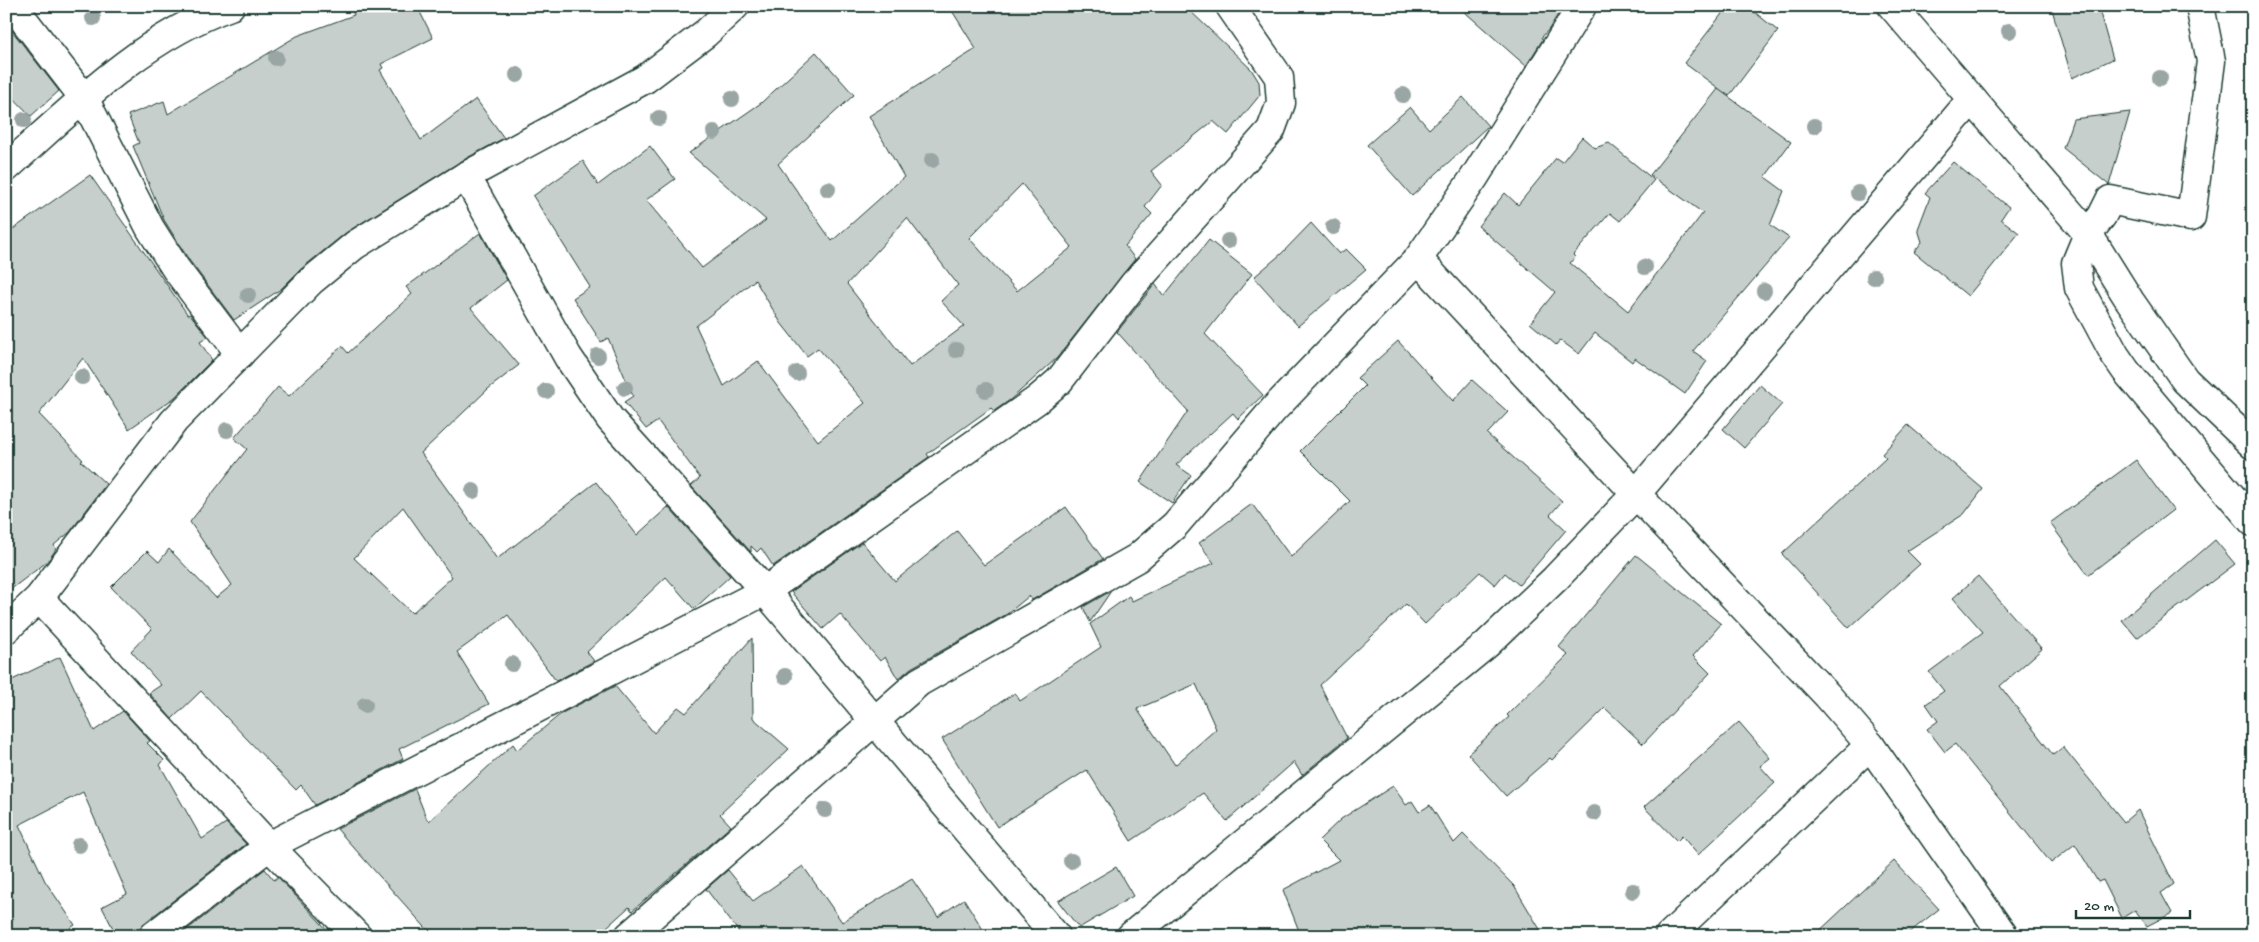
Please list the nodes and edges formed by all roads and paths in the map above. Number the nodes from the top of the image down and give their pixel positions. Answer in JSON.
{"nodes":[{"id":1,"x":13,"y":6,"type":"edge"},
{"id":2,"x":230,"y":6,"type":"edge"},
{"id":3,"x":735,"y":6,"type":"edge"},
{"id":4,"x":1230,"y":6,"type":"edge"},
{"id":5,"x":1582,"y":6,"type":"edge"},
{"id":6,"x":1892,"y":6,"type":"edge"},
{"id":7,"x":2200,"y":6,"type":"edge"},
{"id":8,"x":84,"y":98,"type":"junction"},
{"id":9,"x":1972,"y":99,"type":"junction"},
{"id":10,"x":6,"y":168,"type":"edge"},
{"id":11,"x":466,"y":176,"type":"junction"},
{"id":12,"x":2088,"y":234,"type":"junction"},
{"id":13,"x":1418,"y":259,"type":"junction"},
{"id":14,"x":240,"y":354,"type":"junction"},
{"id":15,"x":2253,"y":445,"type":"edge"},
{"id":16,"x":1636,"y":494,"type":"junction"},
{"id":17,"x":2253,"y":522,"type":"edge"},
{"id":18,"x":765,"y":591,"type":"junction"},
{"id":19,"x":38,"y":598,"type":"junction"},
{"id":20,"x":6,"y":629,"type":"edge"},
{"id":21,"x":874,"y":722,"type":"junction"},
{"id":22,"x":1870,"y":745,"type":"junction"},
{"id":23,"x":269,"y":846,"type":"junction"},
{"id":24,"x":153,"y":936,"type":"edge"},
{"id":25,"x":357,"y":936,"type":"edge"},
{"id":26,"x":629,"y":936,"type":"edge"},
{"id":27,"x":1056,"y":936,"type":"edge"},
{"id":28,"x":1131,"y":936,"type":"edge"},
{"id":29,"x":1669,"y":936,"type":"edge"},
{"id":30,"x":2004,"y":936,"type":"edge"}],
"edges":[{"from":1,"to":8,"type":"street"},
{"from":2,"to":8,"type":"street"},
{"from":3,"to":11,"type":"street"},
{"from":4,"to":18,"type":"street"},
{"from":5,"to":13,"type":"street"},
{"from":6,"to":9,"type":"street"},
{"from":7,"to":12,"type":"street"},
{"from":8,"to":10,"type":"street"},
{"from":8,"to":14,"type":"street"},
{"from":9,"to":12,"type":"street"},
{"from":9,"to":16,"type":"street"},
{"from":11,"to":14,"type":"street"},
{"from":11,"to":18,"type":"street"},
{"from":12,"to":15,"type":"street"},
{"from":12,"to":17,"type":"street"},
{"from":13,"to":16,"type":"street"},
{"from":13,"to":21,"type":"street"},
{"from":14,"to":19,"type":"street"},
{"from":16,"to":22,"type":"street"},
{"from":16,"to":28,"type":"street"},
{"from":18,"to":21,"type":"street"},
{"from":18,"to":23,"type":"street"},
{"from":19,"to":20,"type":"street"},
{"from":19,"to":23,"type":"street"},
{"from":21,"to":26,"type":"street"},
{"from":21,"to":27,"type":"street"},
{"from":22,"to":29,"type":"street"},
{"from":22,"to":30,"type":"street"},
{"from":23,"to":24,"type":"street"},
{"from":23,"to":25,"type":"street"}]}
